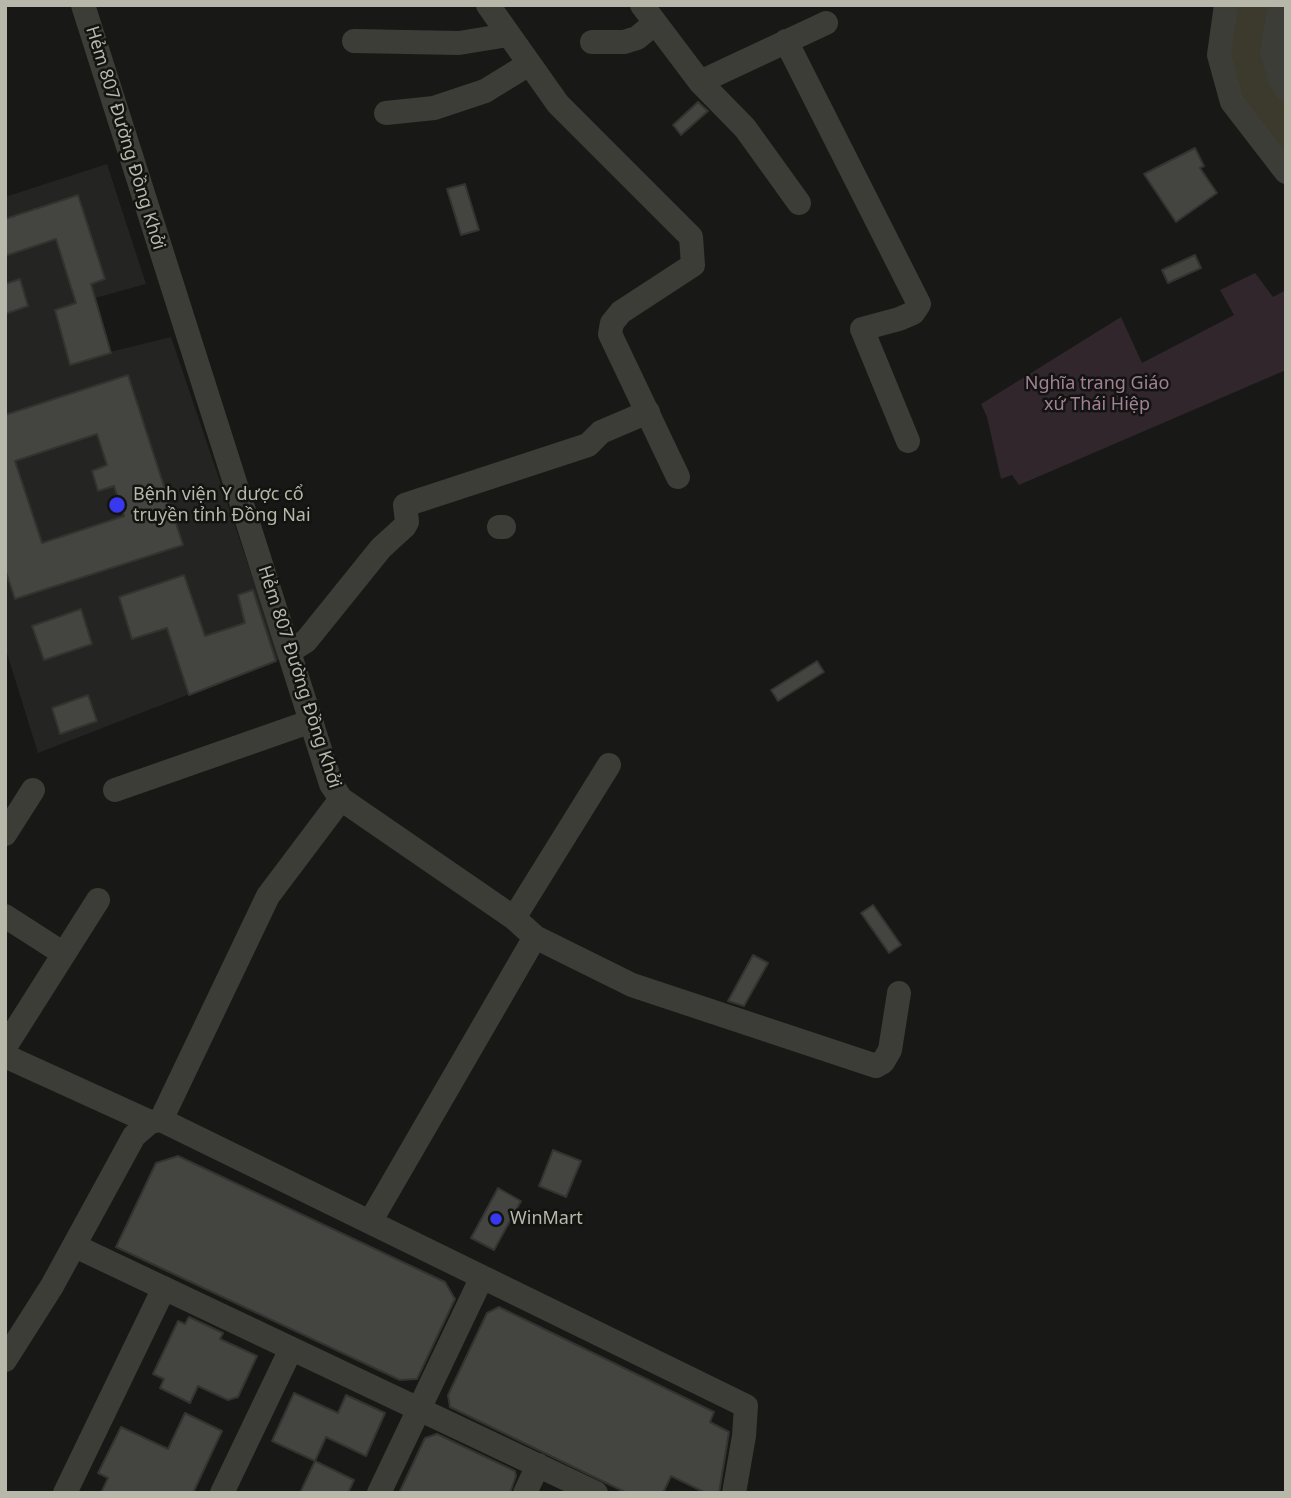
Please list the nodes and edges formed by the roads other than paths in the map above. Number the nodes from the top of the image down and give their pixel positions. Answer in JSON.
{"nodes":[{"id":1,"x":83,"y":5,"type":"edge"},
{"id":2,"x":488,"y":5,"type":"edge"},
{"id":3,"x":1227,"y":5,"type":"edge"},
{"id":4,"x":1280,"y":5,"type":"edge"},
{"id":5,"x":649,"y":14,"type":"edge"},
{"id":6,"x":826,"y":23,"type":"dead end"},
{"id":7,"x":508,"y":35,"type":"junction"},
{"id":8,"x":354,"y":41,"type":"dead end"},
{"id":9,"x":786,"y":41,"type":"junction"},
{"id":10,"x":592,"y":42,"type":"dead end"},
{"id":11,"x":529,"y":64,"type":"junction"},
{"id":12,"x":700,"y":82,"type":"junction"},
{"id":13,"x":1286,"y":89,"type":"edge"},
{"id":14,"x":386,"y":113,"type":"dead end"},
{"id":15,"x":1286,"y":172,"type":"edge"},
{"id":16,"x":799,"y":203,"type":"dead end"},
{"id":17,"x":648,"y":412,"type":"junction"},
{"id":18,"x":908,"y":441,"type":"dead end"},
{"id":19,"x":678,"y":477,"type":"dead end"},
{"id":20,"x":290,"y":651,"type":"junction"},
{"id":21,"x":312,"y":721,"type":"junction"},
{"id":22,"x":609,"y":765,"type":"dead end"},
{"id":23,"x":33,"y":790,"type":"dead end"},
{"id":24,"x":115,"y":790,"type":"dead end"},
{"id":25,"x":341,"y":799,"type":"junction"},
{"id":26,"x":5,"y":834,"type":"edge"},
{"id":27,"x":97,"y":900,"type":"dead end"},
{"id":28,"x":5,"y":916,"type":"edge"},
{"id":29,"x":514,"y":918,"type":"junction"},
{"id":30,"x":535,"y":937,"type":"junction"},
{"id":31,"x":64,"y":954,"type":"junction"},
{"id":32,"x":899,"y":993,"type":"dead end"},
{"id":33,"x":5,"y":1047,"type":"edge"},
{"id":34,"x":5,"y":1056,"type":"edge"},
{"id":35,"x":156,"y":1121,"type":"junction"},
{"id":36,"x":370,"y":1222,"type":"junction"},
{"id":37,"x":75,"y":1246,"type":"junction"},
{"id":38,"x":482,"y":1277,"type":"junction"},
{"id":39,"x":164,"y":1288,"type":"junction"},
{"id":40,"x":291,"y":1349,"type":"junction"},
{"id":41,"x":5,"y":1360,"type":"edge"},
{"id":42,"x":419,"y":1409,"type":"junction"},
{"id":43,"x":538,"y":1465,"type":"junction"},
{"id":44,"x":65,"y":1493,"type":"edge"},
{"id":45,"x":222,"y":1493,"type":"edge"},
{"id":46,"x":379,"y":1493,"type":"edge"},
{"id":47,"x":525,"y":1493,"type":"edge"},
{"id":48,"x":596,"y":1493,"type":"edge"},
{"id":49,"x":734,"y":1493,"type":"edge"}],
"edges":[{"from":1,"to":20,"type":"street","name":"Hẻm 807 Đường Đồng Khởi"},
{"from":2,"to":7,"type":"street"},
{"from":3,"to":15,"type":"street"},
{"from":4,"to":13,"type":"street"},
{"from":5,"to":10,"type":"street"},
{"from":5,"to":12,"type":"street"},
{"from":6,"to":9,"type":"street"},
{"from":7,"to":8,"type":"street"},
{"from":7,"to":11,"type":"street"},
{"from":9,"to":12,"type":"street"},
{"from":9,"to":18,"type":"street"},
{"from":11,"to":14,"type":"street"},
{"from":11,"to":17,"type":"street"},
{"from":12,"to":16,"type":"street"},
{"from":17,"to":19,"type":"street"},
{"from":17,"to":20,"type":"street"},
{"from":20,"to":21,"type":"street","name":"Hẻm 807 Đường Đồng Khởi"},
{"from":21,"to":24,"type":"street"},
{"from":21,"to":25,"type":"street","name":"Hẻm 807 Đường Đồng Khởi"},
{"from":22,"to":29,"type":"street"},
{"from":23,"to":26,"type":"street"},
{"from":25,"to":29,"type":"street"},
{"from":25,"to":35,"type":"street","name":"Hẻm 807 Đường Đồng Khởi"},
{"from":27,"to":31,"type":"street"},
{"from":28,"to":31,"type":"street"},
{"from":29,"to":30,"type":"street"},
{"from":30,"to":32,"type":"street"},
{"from":30,"to":36,"type":"street"},
{"from":31,"to":33,"type":"street"},
{"from":34,"to":35,"type":"street"},
{"from":35,"to":36,"type":"street"},
{"from":35,"to":37,"type":"street","name":"Hẻm 807 Đường Đồng Khởi"},
{"from":36,"to":38,"type":"street"},
{"from":37,"to":39,"type":"street"},
{"from":37,"to":41,"type":"street","name":"Hẻm 807 Đường Đồng Khởi"},
{"from":38,"to":42,"type":"street"},
{"from":38,"to":49,"type":"street"},
{"from":39,"to":40,"type":"street"},
{"from":39,"to":44,"type":"street"},
{"from":40,"to":42,"type":"street"},
{"from":40,"to":45,"type":"street"},
{"from":42,"to":43,"type":"street"},
{"from":42,"to":46,"type":"street"},
{"from":43,"to":47,"type":"street"},
{"from":43,"to":48,"type":"street"}]}
